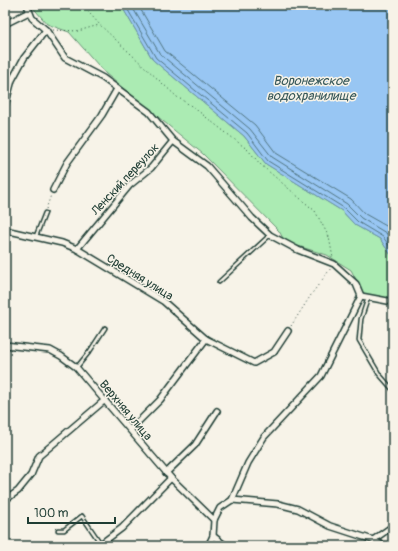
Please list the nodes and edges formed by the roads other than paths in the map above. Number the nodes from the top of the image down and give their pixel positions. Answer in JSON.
{"nodes":[{"id":1,"x":27,"y":5,"type":"edge"},
{"id":2,"x":29,"y":12,"type":"junction"},
{"id":3,"x":5,"y":24,"type":"edge"},
{"id":4,"x":46,"y":30,"type":"junction"},
{"id":5,"x":117,"y":89,"type":"junction"},
{"id":6,"x":5,"y":106,"type":"edge"},
{"id":7,"x":5,"y":134,"type":"edge"},
{"id":8,"x":5,"y":141,"type":"edge"},
{"id":9,"x":173,"y":141,"type":"junction"},
{"id":10,"x":53,"y":190,"type":"road end"},
{"id":11,"x":44,"y":213,"type":"road end"},
{"id":12,"x":5,"y":230,"type":"edge"},
{"id":13,"x":270,"y":235,"type":"junction"},
{"id":14,"x":36,"y":236,"type":"junction"},
{"id":15,"x":77,"y":249,"type":"junction"},
{"id":16,"x":219,"y":282,"type":"dead end"},
{"id":17,"x":361,"y":296,"type":"junction"},
{"id":18,"x":368,"y":298,"type":"junction"},
{"id":19,"x":393,"y":302,"type":"edge"},
{"id":20,"x":105,"y":328,"type":"dead end"},
{"id":21,"x":288,"y":331,"type":"road end"},
{"id":22,"x":206,"y":339,"type":"junction"},
{"id":23,"x":5,"y":345,"type":"edge"},
{"id":24,"x":76,"y":367,"type":"junction"},
{"id":25,"x":393,"y":390,"type":"edge"},
{"id":26,"x":105,"y":400,"type":"junction"},
{"id":27,"x":217,"y":411,"type":"dead end"},
{"id":28,"x":131,"y":429,"type":"junction"},
{"id":29,"x":166,"y":473,"type":"junction"},
{"id":30,"x":171,"y":478,"type":"junction"},
{"id":31,"x":5,"y":500,"type":"edge"},
{"id":32,"x":232,"y":500,"type":"junction"},
{"id":33,"x":214,"y":520,"type":"junction"},
{"id":34,"x":393,"y":526,"type":"edge"},
{"id":35,"x":58,"y":530,"type":"dead end"},
{"id":36,"x":213,"y":536,"type":"junction"},
{"id":37,"x":373,"y":540,"type":"junction"},
{"id":38,"x":100,"y":545,"type":"edge"},
{"id":39,"x":208,"y":546,"type":"edge"},
{"id":40,"x":226,"y":546,"type":"edge"},
{"id":41,"x":384,"y":546,"type":"edge"}],
"edges":[{"from":1,"to":2,"type":"street"},
{"from":2,"to":3,"type":"street"},
{"from":2,"to":4,"type":"street"},
{"from":4,"to":5,"type":"street"},
{"from":4,"to":6,"type":"street"},
{"from":5,"to":9,"type":"street"},
{"from":5,"to":10,"type":"street"},
{"from":7,"to":8,"type":"street"},
{"from":9,"to":13,"type":"street"},
{"from":9,"to":15,"type":"street","name":"Ленский переулок"},
{"from":11,"to":14,"type":"lane"},
{"from":12,"to":14,"type":"street","name":"Средняя улица"},
{"from":13,"to":16,"type":"lane"},
{"from":13,"to":17,"type":"street"},
{"from":14,"to":15,"type":"street","name":"Средняя улица"},
{"from":15,"to":22,"type":"street","name":"Средняя улица"},
{"from":17,"to":18,"type":"street"},
{"from":17,"to":32,"type":"street"},
{"from":18,"to":19,"type":"street"},
{"from":18,"to":25,"type":"lane"},
{"from":20,"to":24,"type":"lane"},
{"from":21,"to":22,"type":"street","name":"Средняя улица"},
{"from":22,"to":28,"type":"street"},
{"from":23,"to":24,"type":"street","name":"Верхняя улица"},
{"from":24,"to":26,"type":"street","name":"Верхняя улица"},
{"from":26,"to":28,"type":"street","name":"Верхняя улица"},
{"from":26,"to":31,"type":"street"},
{"from":27,"to":29,"type":"street"},
{"from":28,"to":29,"type":"street","name":"Верхняя улица"},
{"from":29,"to":30,"type":"street","name":"Верхняя улица"},
{"from":30,"to":33,"type":"street","name":"Верхняя улица"},
{"from":30,"to":38,"type":"street"},
{"from":32,"to":33,"type":"street"},
{"from":32,"to":37,"type":"street"},
{"from":33,"to":36,"type":"street"},
{"from":34,"to":37,"type":"street"},
{"from":35,"to":38,"type":"lane"},
{"from":36,"to":39,"type":"street"},
{"from":36,"to":40,"type":"street"},
{"from":37,"to":41,"type":"street"}]}
